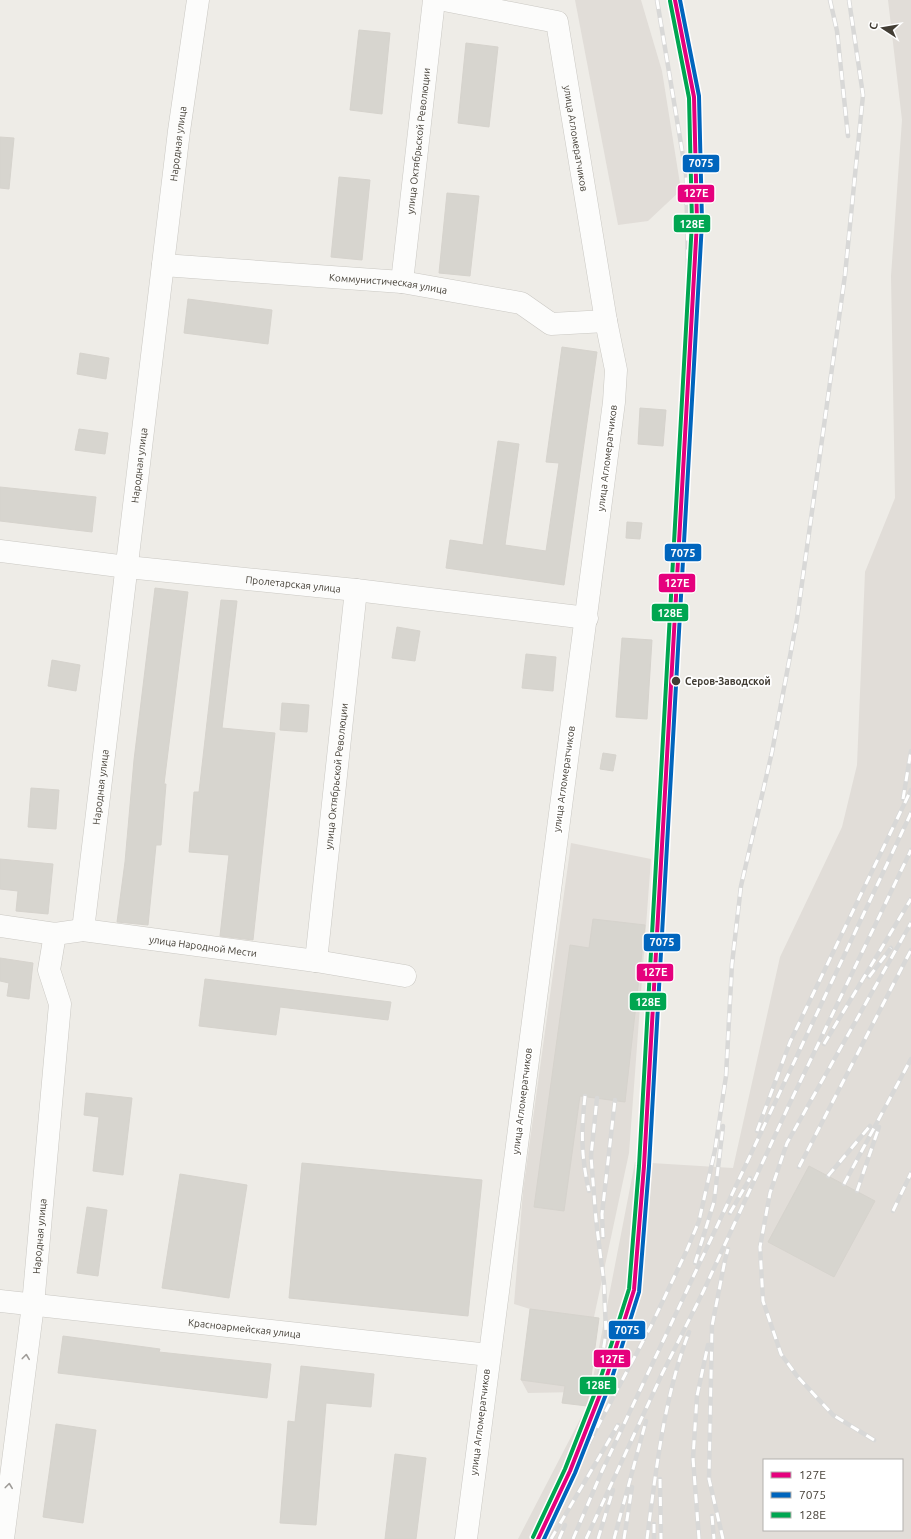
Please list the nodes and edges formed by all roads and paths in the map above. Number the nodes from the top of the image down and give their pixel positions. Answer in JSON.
{"nodes":[{"id":1,"x":198,"y":0,"type":"edge"},
{"id":2,"x":434,"y":0,"type":"edge"},
{"id":3,"x":444,"y":0,"type":"edge"},
{"id":4,"x":163,"y":265,"type":"junction"},
{"id":5,"x":402,"y":282,"type":"junction"},
{"id":6,"x":606,"y":321,"type":"junction"},
{"id":7,"x":0,"y":551,"type":"edge"},
{"id":8,"x":126,"y":567,"type":"junction"},
{"id":9,"x":356,"y":590,"type":"junction"},
{"id":10,"x":587,"y":618,"type":"junction"},
{"id":11,"x":0,"y":926,"type":"edge"},
{"id":12,"x":83,"y":930,"type":"junction"},
{"id":13,"x":55,"y":934,"type":"junction"},
{"id":14,"x":316,"y":961,"type":"junction"},
{"id":15,"x":406,"y":976,"type":"dead end"},
{"id":16,"x":0,"y":1301,"type":"edge"},
{"id":17,"x":33,"y":1305,"type":"junction"},
{"id":18,"x":488,"y":1355,"type":"junction"},
{"id":19,"x":3,"y":1539,"type":"edge"},
{"id":20,"x":466,"y":1539,"type":"edge"}],
"edges":[{"from":1,"to":4,"type":"street","name":"Народная улица"},
{"from":2,"to":5,"type":"street","name":"улица Октябрьской Революции"},
{"from":3,"to":6,"type":"street","name":"улица Агломератчиков"},
{"from":4,"to":5,"type":"street","name":"Коммунистическая улица"},
{"from":4,"to":8,"type":"street","name":"Народная улица"},
{"from":5,"to":6,"type":"street","name":"Коммунистическая улица"},
{"from":6,"to":10,"type":"street","name":"улица Агломератчиков"},
{"from":7,"to":8,"type":"street","name":"Пролетарская улица"},
{"from":8,"to":9,"type":"street","name":"Пролетарская улица"},
{"from":8,"to":12,"type":"street","name":"Народная улица"},
{"from":9,"to":10,"type":"street","name":"Пролетарская улица"},
{"from":9,"to":14,"type":"street","name":"улица Октябрьской Революции"},
{"from":10,"to":18,"type":"street","name":"улица Агломератчиков"},
{"from":11,"to":13,"type":"street","name":"улица Народной Мести"},
{"from":12,"to":13,"type":"street","name":"улица Народной Мести"},
{"from":12,"to":14,"type":"street","name":"улица Народной Мести"},
{"from":13,"to":17,"type":"street","name":"Народная улица"},
{"from":14,"to":15,"type":"street","name":"улица Народной Мести"},
{"from":16,"to":17,"type":"street","name":"Красноармейская улица"},
{"from":17,"to":18,"type":"street","name":"Красноармейская улица"},
{"from":19,"to":17,"type":"street","name":"Народная улица","one_way":true},
{"from":18,"to":20,"type":"street","name":"улица Агломератчиков"}]}
